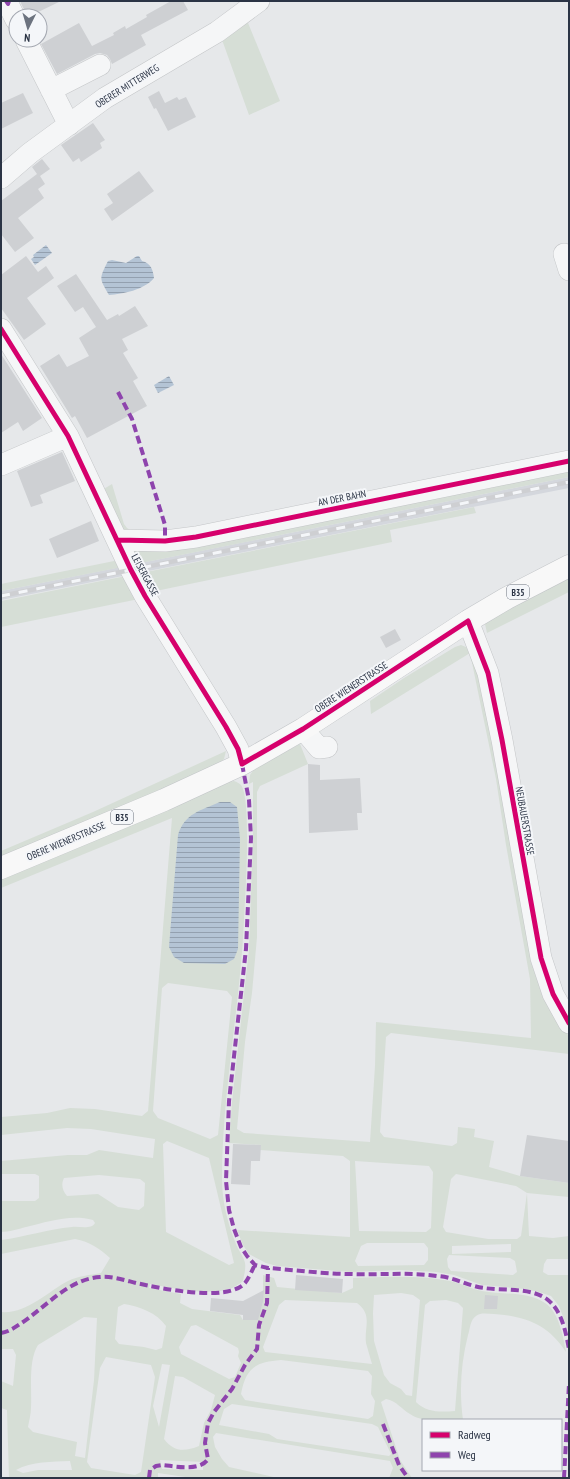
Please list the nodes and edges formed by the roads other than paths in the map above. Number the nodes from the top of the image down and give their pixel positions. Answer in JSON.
{"nodes":[{"id":1,"x":259,"y":1,"type":"edge"},
{"id":2,"x":30,"y":48,"type":"edge"},
{"id":3,"x":100,"y":65,"type":"dead end"},
{"id":4,"x":51,"y":90,"type":"junction"},
{"id":5,"x":69,"y":124,"type":"junction"},
{"id":6,"x":1,"y":178,"type":"edge"},
{"id":7,"x":1,"y":329,"type":"edge"},
{"id":8,"x":68,"y":436,"type":"junction"},
{"id":9,"x":569,"y":461,"type":"edge"},
{"id":10,"x":1,"y":465,"type":"edge"},
{"id":11,"x":118,"y":540,"type":"junction"},
{"id":12,"x":569,"y":566,"type":"edge"},
{"id":13,"x":468,"y":621,"type":"junction"},
{"id":14,"x":303,"y":729,"type":"junction"},
{"id":15,"x":327,"y":747,"type":"dead end"},
{"id":16,"x":242,"y":764,"type":"junction"},
{"id":17,"x":1,"y":868,"type":"edge"},
{"id":18,"x":569,"y":1023,"type":"edge"}],
"edges":[{"from":1,"to":5,"type":"street","name":"OBERER MITTERWEG"},
{"from":2,"to":4,"type":"street"},
{"from":3,"to":4,"type":"street"},
{"from":4,"to":5,"type":"street"},
{"from":5,"to":6,"type":"street","name":"OBERER MITTERWEG"},
{"from":7,"to":8,"type":"street","name":"LEISERGASSE"},
{"from":8,"to":10,"type":"street"},
{"from":8,"to":11,"type":"street","name":"LEISERGASSE"},
{"from":9,"to":11,"type":"street","name":"AN DER BAHN"},
{"from":11,"to":16,"type":"street","name":"LEISERGASSE"},
{"from":12,"to":13,"type":"main road","name":"OBERE WIENERSTRASSE","number":"B35"},
{"from":13,"to":14,"type":"main road","name":"OBERE WIENERSTRASSE","number":"B35"},
{"from":13,"to":18,"type":"street","name":"NEUBAUERSTRASSE"},
{"from":14,"to":15,"type":"street"},
{"from":14,"to":16,"type":"main road","name":"OBERE WIENERSTRASSE","number":"B35"},
{"from":16,"to":17,"type":"main road","name":"OBERE WIENERSTRASSE","number":"B35"}]}
